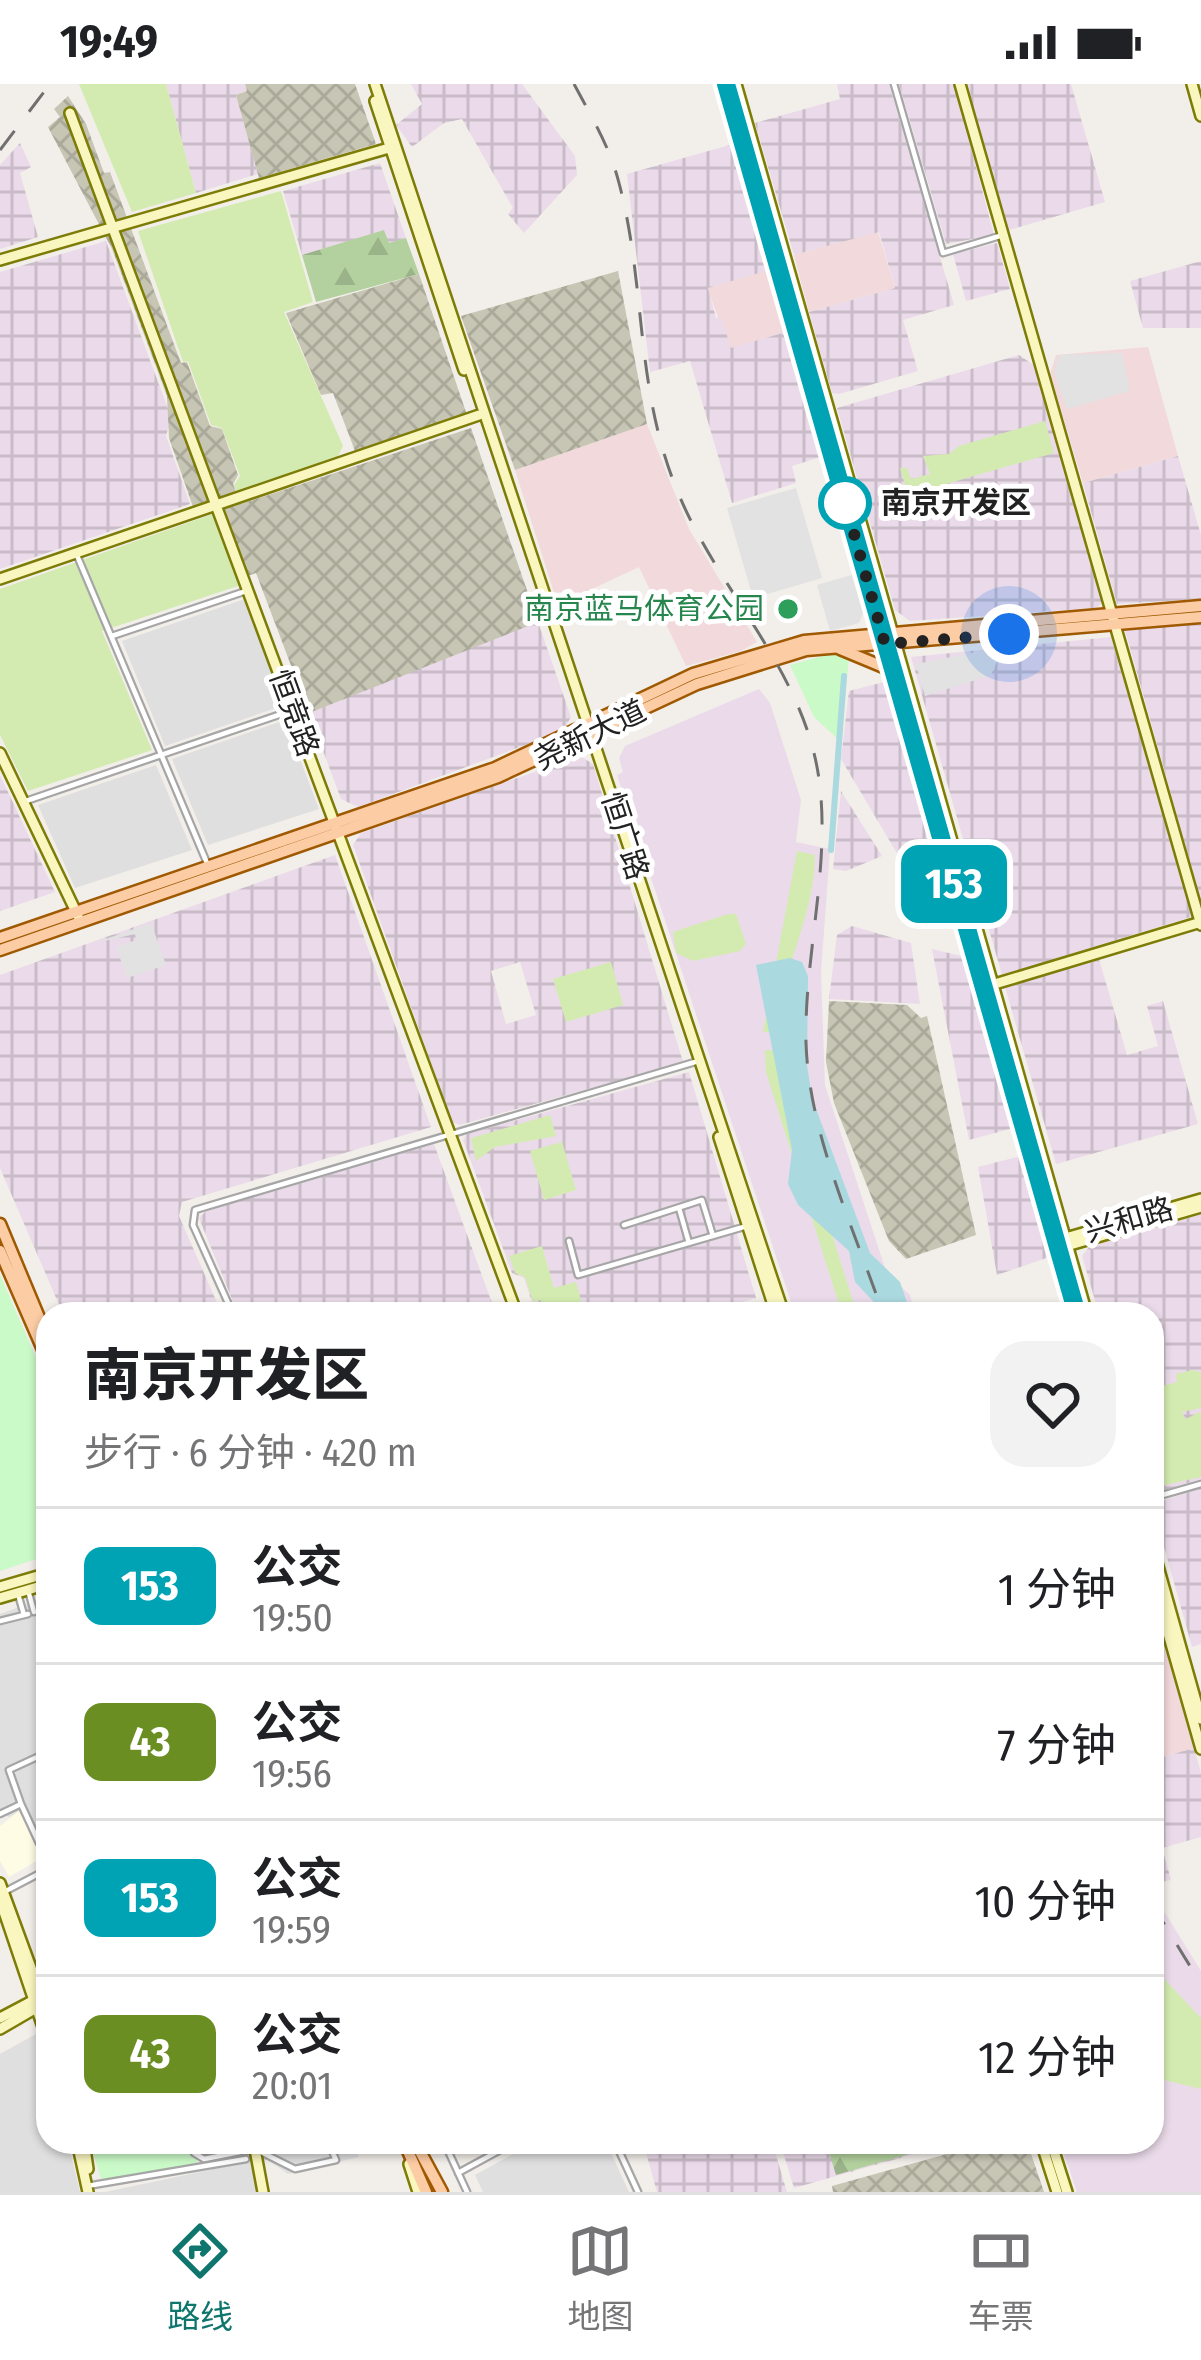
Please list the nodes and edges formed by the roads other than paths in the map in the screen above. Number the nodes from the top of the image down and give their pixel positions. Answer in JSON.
{"nodes":[{"id":1,"x":373,"y":84,"type":"edge"},
{"id":2,"x":726,"y":84,"type":"edge"},
{"id":3,"x":736,"y":84,"type":"edge"},
{"id":4,"x":894,"y":84,"type":"edge"},
{"id":5,"x":961,"y":84,"type":"edge"},
{"id":6,"x":1192,"y":84,"type":"edge"},
{"id":7,"x":70,"y":113,"type":"dead end"},
{"id":8,"x":1201,"y":116,"type":"edge"},
{"id":9,"x":394,"y":151,"type":"junction"},
{"id":10,"x":115,"y":228,"type":"junction"},
{"id":11,"x":1003,"y":235,"type":"junction"},
{"id":12,"x":0,"y":260,"type":"edge"},
{"id":13,"x":479,"y":415,"type":"junction"},
{"id":14,"x":218,"y":505,"type":"junction"},
{"id":15,"x":76,"y":553,"type":"junction"},
{"id":16,"x":0,"y":579,"type":"edge"},
{"id":17,"x":249,"y":590,"type":"junction"},
{"id":18,"x":1201,"y":606,"type":"edge"},
{"id":19,"x":1201,"y":617,"type":"edge"},
{"id":20,"x":1114,"y":620,"type":"junction"},
{"id":21,"x":110,"y":636,"type":"junction"},
{"id":22,"x":890,"y":638,"type":"junction"},
{"id":23,"x":831,"y":646,"type":"junction"},
{"id":24,"x":893,"y":671,"type":"junction"},
{"id":25,"x":293,"y":710,"type":"junction"},
{"id":26,"x":589,"y":731,"type":"junction"},
{"id":27,"x":0,"y":753,"type":"edge"},
{"id":28,"x":162,"y":755,"type":"junction"},
{"id":29,"x":23,"y":802,"type":"junction"},
{"id":30,"x":337,"y":827,"type":"junction"},
{"id":31,"x":208,"y":866,"type":"junction"},
{"id":32,"x":78,"y":916,"type":"junction"},
{"id":33,"x":1201,"y":923,"type":"edge"},
{"id":34,"x":0,"y":938,"type":"edge"},
{"id":35,"x":0,"y":950,"type":"edge"},
{"id":36,"x":987,"y":986,"type":"junction"},
{"id":37,"x":695,"y":1062,"type":"junction"},
{"id":38,"x":448,"y":1134,"type":"junction"},
{"id":39,"x":1201,"y":1203,"type":"edge"},
{"id":40,"x":679,"y":1207,"type":"junction"},
{"id":41,"x":0,"y":1224,"type":"edge"},
{"id":42,"x":624,"y":1225,"type":"dead end"},
{"id":43,"x":748,"y":1226,"type":"junction"},
{"id":44,"x":713,"y":1236,"type":"junction"},
{"id":45,"x":569,"y":1241,"type":"dead end"},
{"id":46,"x":688,"y":1243,"type":"junction"},
{"id":47,"x":1062,"y":1243,"type":"junction"},
{"id":48,"x":0,"y":1251,"type":"edge"},
{"id":49,"x":228,"y":1302,"type":"edge"},
{"id":50,"x":512,"y":1302,"type":"edge"},
{"id":51,"x":776,"y":1302,"type":"edge"},
{"id":52,"x":776,"y":1302,"type":"edge"},
{"id":53,"x":1074,"y":1302,"type":"edge"},
{"id":54,"x":1083,"y":1302,"type":"edge"},
{"id":55,"x":36,"y":1310,"type":"edge"},
{"id":56,"x":36,"y":1334,"type":"edge"},
{"id":57,"x":1201,"y":1484,"type":"edge"},
{"id":58,"x":1164,"y":1495,"type":"edge"},
{"id":59,"x":36,"y":1576,"type":"edge"},
{"id":60,"x":0,"y":1587,"type":"edge"},
{"id":61,"x":36,"y":1588,"type":"edge"},
{"id":62,"x":1164,"y":1588,"type":"edge"},
{"id":63,"x":23,"y":1592,"type":"junction"},
{"id":64,"x":0,"y":1598,"type":"edge"},
{"id":65,"x":1164,"y":1619,"type":"edge"},
{"id":66,"x":0,"y":1621,"type":"edge"},
{"id":67,"x":1201,"y":1719,"type":"edge"},
{"id":68,"x":1201,"y":1749,"type":"edge"},
{"id":69,"x":36,"y":1757,"type":"edge"},
{"id":70,"x":21,"y":1804,"type":"junction"},
{"id":71,"x":0,"y":1814,"type":"edge"},
{"id":72,"x":36,"y":1837,"type":"edge"},
{"id":73,"x":36,"y":1875,"type":"edge"},
{"id":74,"x":2,"y":1892,"type":"edge"},
{"id":75,"x":36,"y":1981,"type":"edge"},
{"id":76,"x":36,"y":2005,"type":"edge"},
{"id":77,"x":36,"y":2007,"type":"edge"},
{"id":78,"x":0,"y":2018,"type":"edge"},
{"id":79,"x":0,"y":2029,"type":"edge"},
{"id":80,"x":82,"y":2154,"type":"edge"},
{"id":81,"x":259,"y":2154,"type":"edge"},
{"id":82,"x":271,"y":2154,"type":"edge"},
{"id":83,"x":334,"y":2154,"type":"edge"},
{"id":84,"x":411,"y":2154,"type":"edge"},
{"id":85,"x":415,"y":2154,"type":"edge"},
{"id":86,"x":449,"y":2154,"type":"edge"},
{"id":87,"x":493,"y":2154,"type":"edge"},
{"id":88,"x":621,"y":2154,"type":"edge"},
{"id":89,"x":1045,"y":2154,"type":"edge"},
{"id":90,"x":1055,"y":2154,"type":"edge"},
{"id":91,"x":246,"y":2158,"type":"dead end"},
{"id":92,"x":458,"y":2173,"type":"junction"},
{"id":93,"x":136,"y":2178,"type":"junction"},
{"id":94,"x":137,"y":2188,"type":"dead end"},
{"id":95,"x":88,"y":2190,"type":"edge"},
{"id":96,"x":263,"y":2192,"type":"edge"},
{"id":97,"x":420,"y":2192,"type":"edge"},
{"id":98,"x":439,"y":2192,"type":"edge"},
{"id":99,"x":467,"y":2192,"type":"edge"},
{"id":100,"x":638,"y":2192,"type":"edge"},
{"id":101,"x":1057,"y":2192,"type":"edge"},
{"id":102,"x":1067,"y":2192,"type":"edge"}],
"edges":[{"from":1,"to":9,"type":"street","name":"恒广路"},
{"from":2,"to":22,"type":"street"},
{"from":3,"to":22,"type":"street"},
{"from":4,"to":11,"type":"street"},
{"from":5,"to":11,"type":"street"},
{"from":6,"to":8,"type":"street"},
{"from":7,"to":10,"type":"street","name":"恒竞路"},
{"from":9,"to":10,"type":"street"},
{"from":9,"to":13,"type":"street","name":"恒广路"},
{"from":9,"to":26,"type":"street","name":"恒广路"},
{"from":10,"to":12,"type":"street"},
{"from":10,"to":14,"type":"street","name":"恒竞路"},
{"from":11,"to":20,"type":"street"},
{"from":13,"to":14,"type":"street"},
{"from":13,"to":26,"type":"street","name":"恒广路"},
{"from":14,"to":15,"type":"street"},
{"from":14,"to":17,"type":"street","name":"恒竞路"},
{"from":15,"to":16,"type":"street"},
{"from":15,"to":21,"type":"street"},
{"from":17,"to":21,"type":"street"},
{"from":17,"to":25,"type":"street","name":"恒竞路"},
{"from":18,"to":20,"type":"main road","name":"尧新大道"},
{"from":19,"to":20,"type":"main road","name":"尧新大道"},
{"from":20,"to":22,"type":"main road","name":"尧新大道"},
{"from":20,"to":33,"type":"street"},
{"from":21,"to":28,"type":"street"},
{"from":22,"to":23,"type":"main road","name":"尧新大道"},
{"from":22,"to":24,"type":"street"},
{"from":22,"to":26,"type":"main road","name":"尧新大道"},
{"from":22,"to":36,"type":"street"},
{"from":23,"to":24,"type":"main road"},
{"from":23,"to":26,"type":"main road","name":"尧新大道"},
{"from":24,"to":36,"type":"street"},
{"from":25,"to":28,"type":"street"},
{"from":25,"to":30,"type":"street","name":"恒竞路"},
{"from":26,"to":30,"type":"main road","name":"尧新大道"},
{"from":26,"to":37,"type":"street","name":"恒广路"},
{"from":26,"to":51,"type":"street","name":"恒广路"},
{"from":27,"to":29,"type":"street"},
{"from":28,"to":29,"type":"street"},
{"from":28,"to":31,"type":"street"},
{"from":29,"to":32,"type":"street"},
{"from":30,"to":31,"type":"main road","name":"尧新大道"},
{"from":30,"to":32,"type":"main road","name":"尧新大道"},
{"from":30,"to":38,"type":"street","name":"恒竞路"},
{"from":31,"to":32,"type":"main road","name":"尧新大道"},
{"from":32,"to":34,"type":"main road","name":"尧新大道"},
{"from":32,"to":35,"type":"main road","name":"尧新大道"},
{"from":33,"to":36,"type":"street"},
{"from":36,"to":47,"type":"street"},
{"from":37,"to":38,"type":"street"},
{"from":37,"to":43,"type":"street","name":"恒广路"},
{"from":38,"to":49,"type":"street"},
{"from":38,"to":50,"type":"street","name":"恒竞路"},
{"from":39,"to":47,"type":"street","name":"兴和路"},
{"from":40,"to":42,"type":"street"},
{"from":40,"to":44,"type":"street"},
{"from":40,"to":46,"type":"street"},
{"from":41,"to":55,"type":"main road"},
{"from":43,"to":44,"type":"street"},
{"from":43,"to":52,"type":"street","name":"恒广路"},
{"from":44,"to":46,"type":"street"},
{"from":45,"to":46,"type":"street"},
{"from":47,"to":53,"type":"street"},
{"from":47,"to":54,"type":"street"},
{"from":48,"to":56,"type":"main road"},
{"from":57,"to":58,"type":"street"},
{"from":59,"to":60,"type":"street"},
{"from":61,"to":63,"type":"street"},
{"from":62,"to":67,"type":"street"},
{"from":63,"to":64,"type":"street"},
{"from":63,"to":66,"type":"street"},
{"from":65,"to":68,"type":"street"},
{"from":69,"to":70,"type":"street"},
{"from":70,"to":71,"type":"street"},
{"from":70,"to":72,"type":"street"},
{"from":73,"to":74,"type":"street"},
{"from":74,"to":75,"type":"street"},
{"from":76,"to":78,"type":"street"},
{"from":77,"to":79,"type":"street"},
{"from":80,"to":95,"type":"street"},
{"from":81,"to":96,"type":"street"},
{"from":82,"to":83,"type":"street"},
{"from":84,"to":97,"type":"main road"},
{"from":85,"to":98,"type":"main road"},
{"from":86,"to":92,"type":"street"},
{"from":87,"to":92,"type":"street"},
{"from":88,"to":100,"type":"street"},
{"from":89,"to":101,"type":"street"},
{"from":90,"to":102,"type":"street"},
{"from":91,"to":93,"type":"street"},
{"from":92,"to":99,"type":"street"},
{"from":93,"to":94,"type":"street"},
{"from":93,"to":95,"type":"street"}]}
